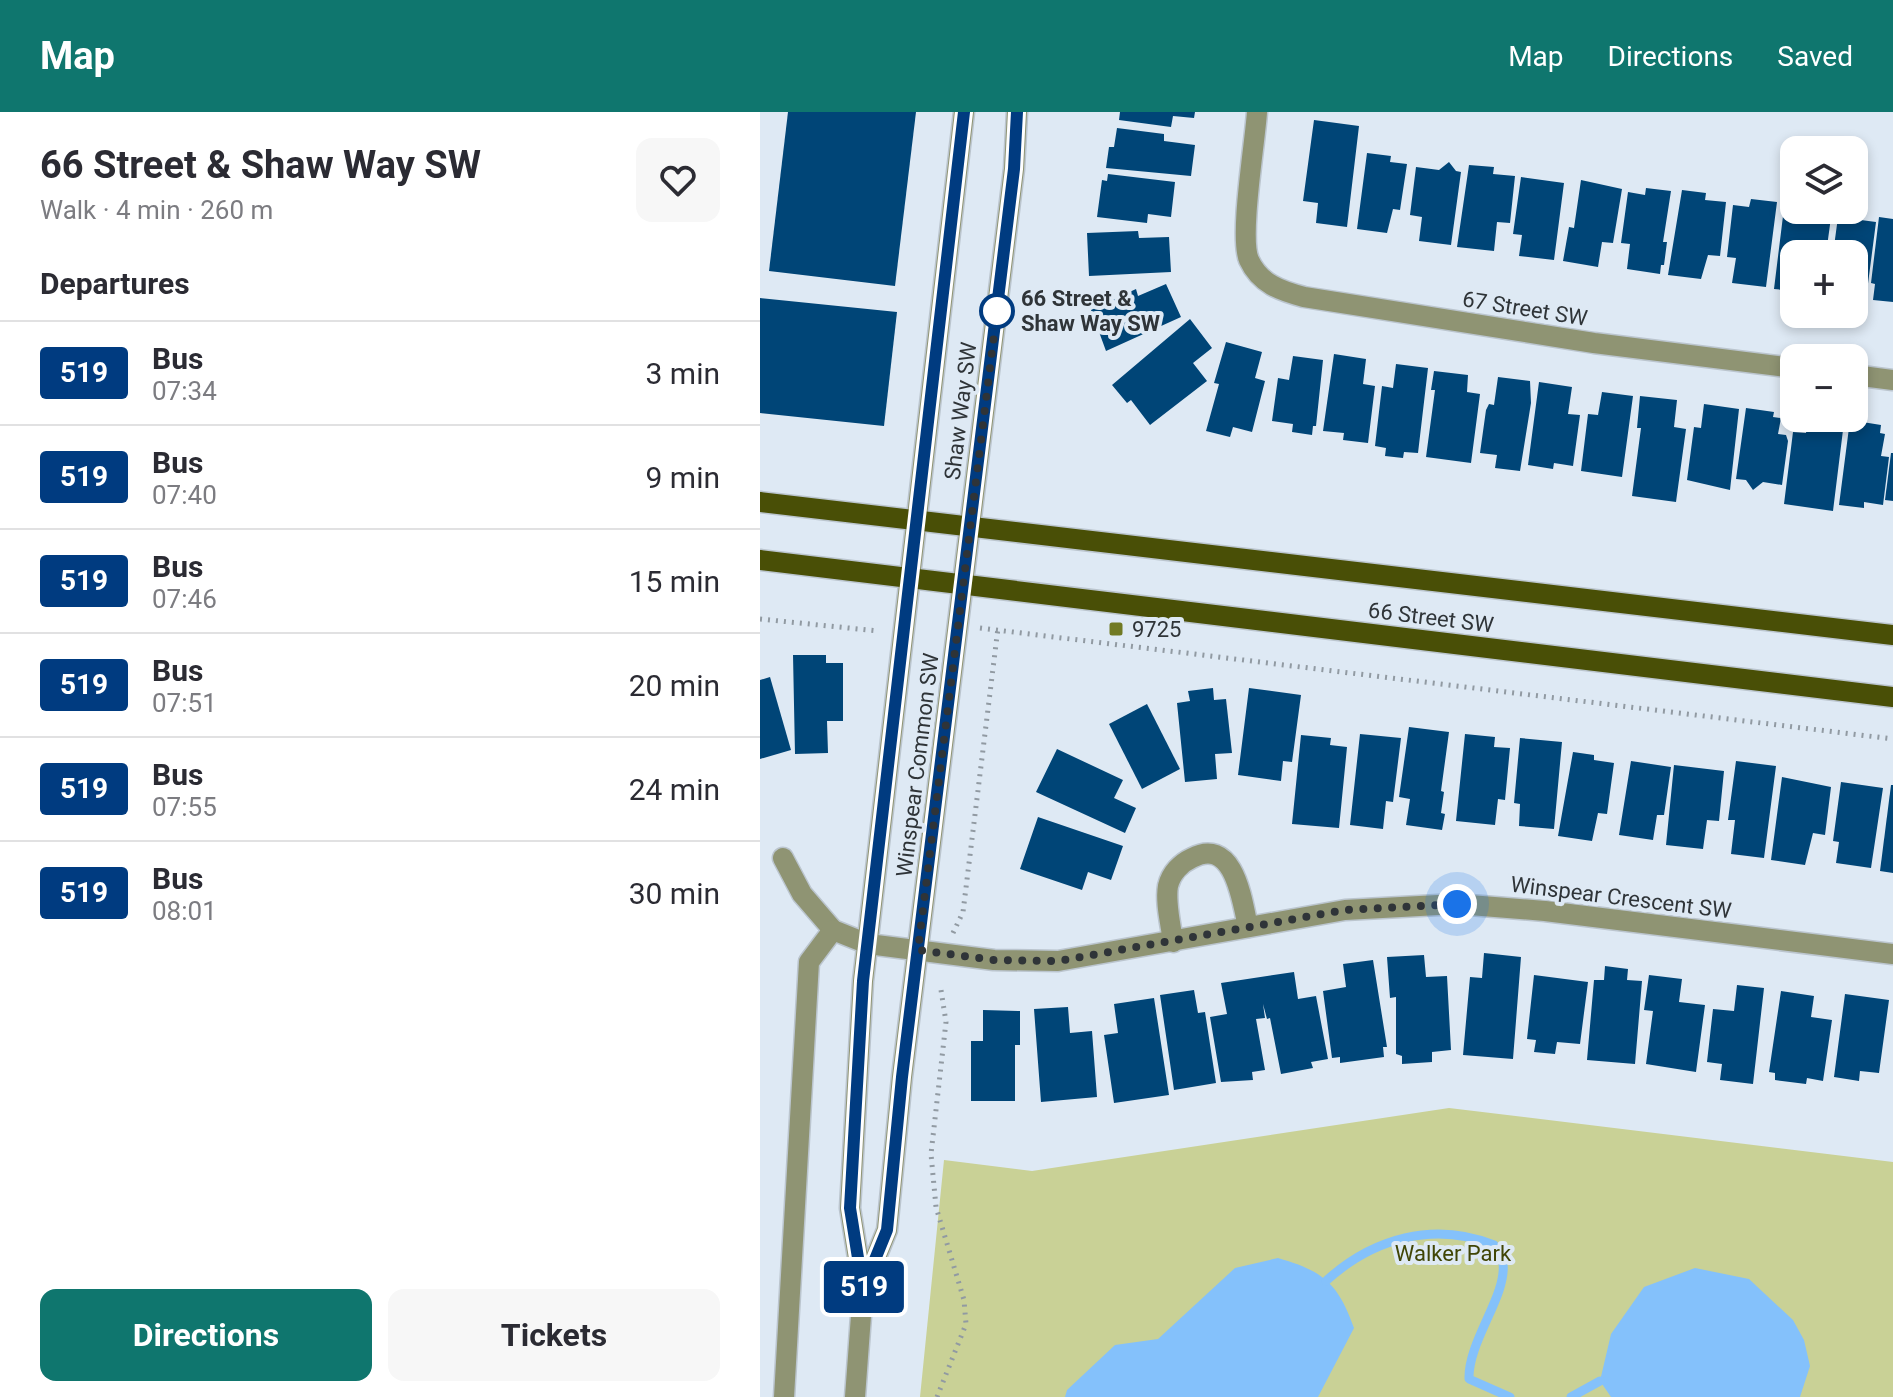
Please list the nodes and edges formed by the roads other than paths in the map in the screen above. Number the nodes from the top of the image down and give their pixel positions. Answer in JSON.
{"nodes":[{"id":1,"x":964,"y":112,"type":"edge"},
{"id":2,"x":1017,"y":112,"type":"edge"},
{"id":3,"x":1257,"y":112,"type":"edge"},
{"id":4,"x":1780,"y":366,"type":"edge"},
{"id":5,"x":1868,"y":377,"type":"edge"},
{"id":6,"x":1893,"y":380,"type":"edge"},
{"id":7,"x":760,"y":502,"type":"edge"},
{"id":8,"x":916,"y":518,"type":"junction"},
{"id":9,"x":971,"y":525,"type":"junction"},
{"id":10,"x":760,"y":560,"type":"edge"},
{"id":11,"x":909,"y":579,"type":"junction"},
{"id":12,"x":964,"y":585,"type":"junction"},
{"id":13,"x":1893,"y":635,"type":"edge"},
{"id":14,"x":1893,"y":697,"type":"edge"},
{"id":15,"x":783,"y":858,"type":"dead end"},
{"id":16,"x":1248,"y":927,"type":"junction"},
{"id":17,"x":833,"y":930,"type":"junction"},
{"id":18,"x":1173,"y":942,"type":"junction"},
{"id":19,"x":868,"y":944,"type":"junction"},
{"id":20,"x":918,"y":950,"type":"junction"},
{"id":21,"x":1893,"y":954,"type":"edge"},
{"id":22,"x":863,"y":1289,"type":"junction"},
{"id":23,"x":784,"y":1397,"type":"edge"},
{"id":24,"x":855,"y":1397,"type":"edge"}],
"edges":[{"from":1,"to":8,"type":"street","name":"Shaw Way SW"},
{"from":2,"to":9,"type":"street","name":"Shaw Way SW"},
{"from":3,"to":4,"type":"street","name":"67 Street SW"},
{"from":5,"to":6,"type":"street"},
{"from":7,"to":8,"type":"main road"},
{"from":8,"to":9,"type":"main road","name":"66 Street SW"},
{"from":8,"to":11,"type":"street","name":"Shaw Way SW"},
{"from":9,"to":12,"type":"street","name":"Shaw Way SW"},
{"from":9,"to":13,"type":"main road","name":"66 Street SW"},
{"from":10,"to":11,"type":"main road"},
{"from":11,"to":12,"type":"main road","name":"66 Street SW"},
{"from":11,"to":19,"type":"street","name":"Winspear Common SW"},
{"from":12,"to":14,"type":"main road","name":"66 Street SW"},
{"from":12,"to":20,"type":"street","name":"Winspear Common SW"},
{"from":15,"to":17,"type":"street"},
{"from":16,"to":18,"type":"street","name":"Winspear Crescent SW"},
{"from":16,"to":18,"type":"street"},
{"from":16,"to":21,"type":"street","name":"Winspear Crescent SW"},
{"from":17,"to":19,"type":"street"},
{"from":17,"to":23,"type":"street"},
{"from":18,"to":20,"type":"street","name":"Winspear Crescent SW"},
{"from":19,"to":20,"type":"street"},
{"from":19,"to":22,"type":"street","name":"Winspear Common SW"},
{"from":20,"to":22,"type":"street","name":"Winspear Common SW"},
{"from":22,"to":24,"type":"street","name":"Winspear Common SW"}]}
